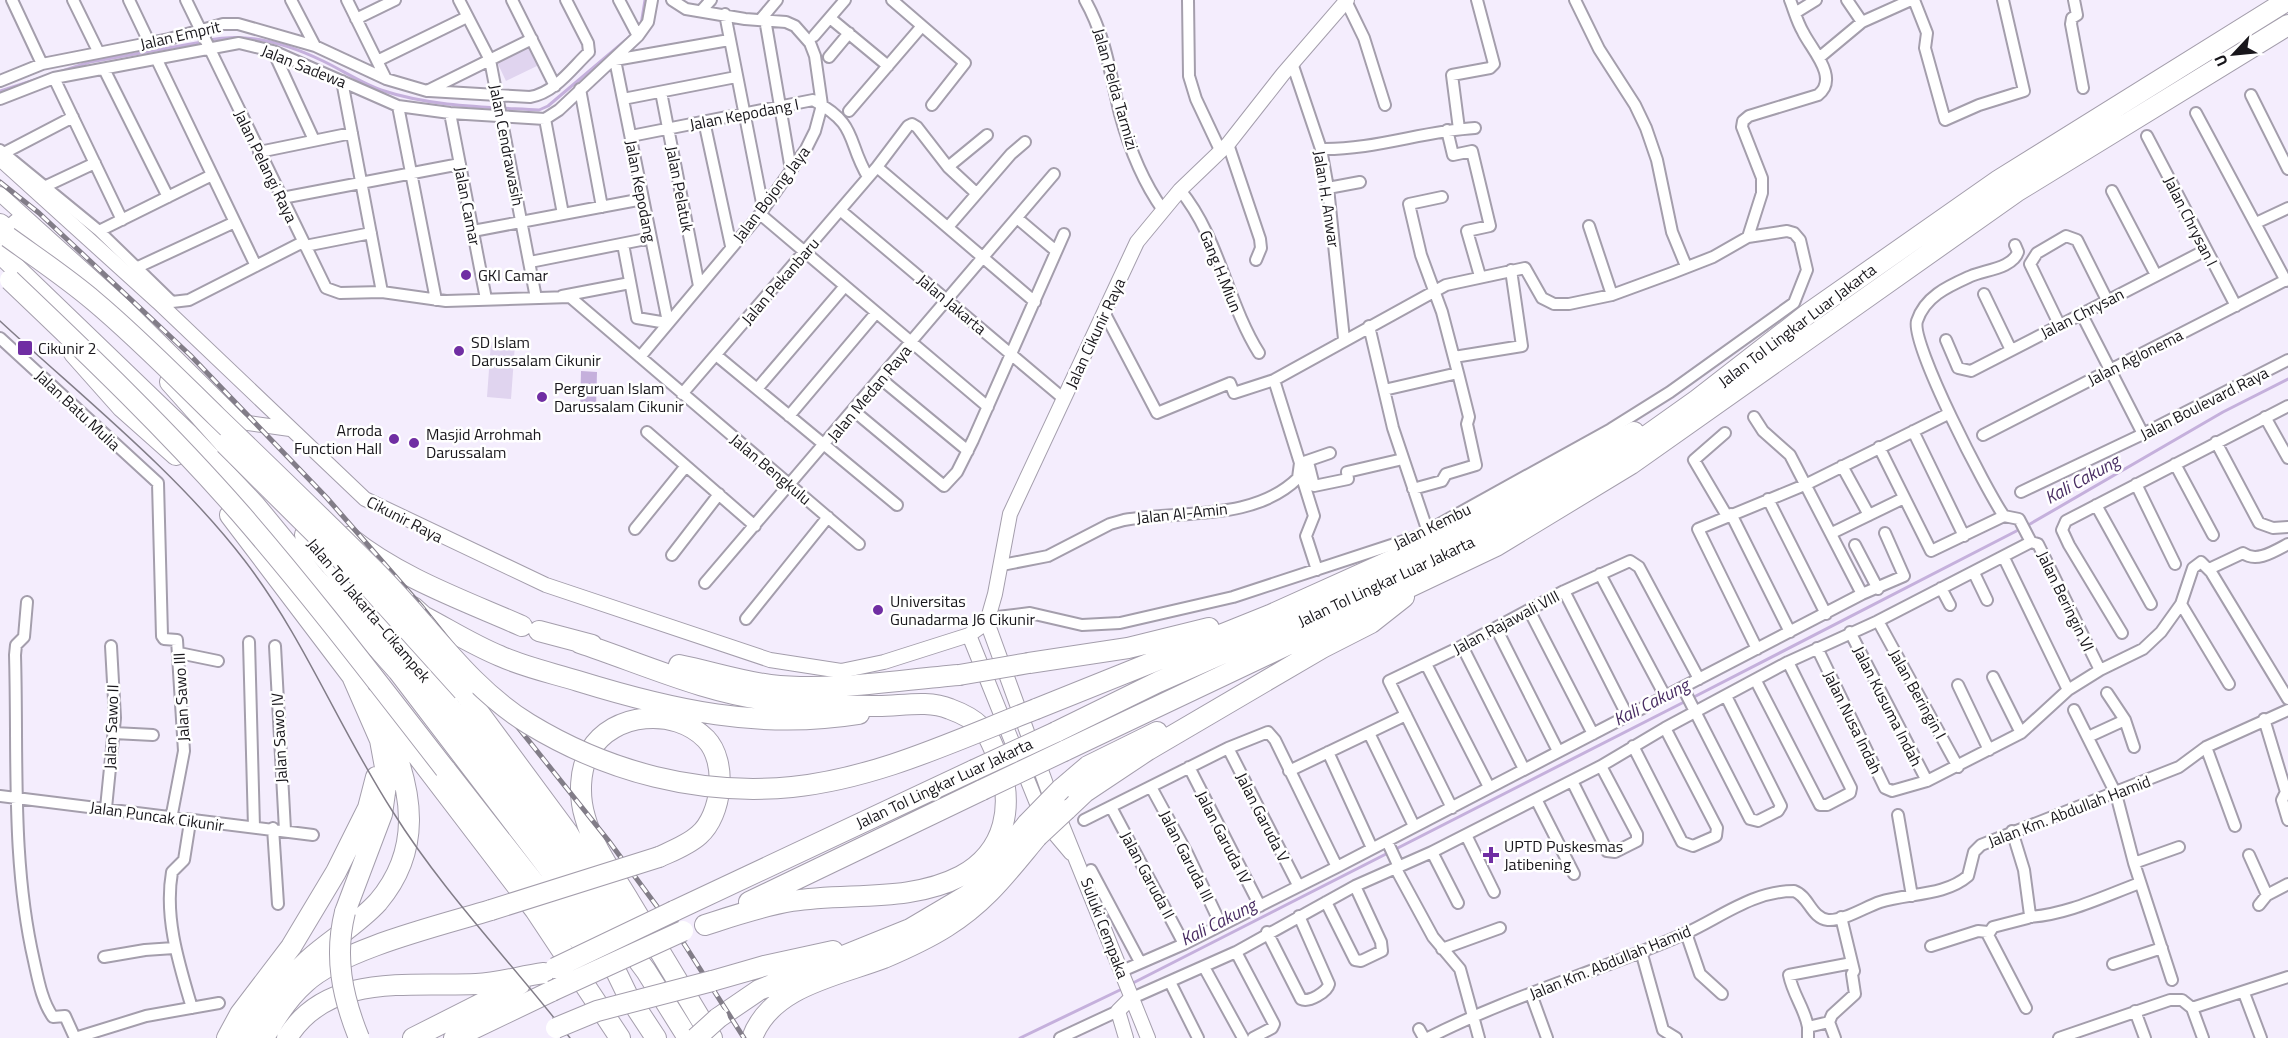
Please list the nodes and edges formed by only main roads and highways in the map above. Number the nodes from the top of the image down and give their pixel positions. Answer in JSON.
{"nodes":[{"id":1,"x":2288,"y":0,"type":"edge"},
{"id":2,"x":2288,"y":25,"type":"edge"},
{"id":3,"x":0,"y":213,"type":"edge"},
{"id":4,"x":2,"y":236,"type":"edge"},
{"id":5,"x":5,"y":276,"type":"edge"},
{"id":6,"x":1697,"y":400,"type":"junction"},
{"id":7,"x":255,"y":506,"type":"junction"},
{"id":8,"x":382,"y":577,"type":"junction"},
{"id":9,"x":1423,"y":582,"type":"junction"},
{"id":10,"x":1270,"y":615,"type":"junction"},
{"id":11,"x":580,"y":643,"type":"junction"},
{"id":12,"x":1252,"y":688,"type":"junction"},
{"id":13,"x":372,"y":706,"type":"junction"},
{"id":14,"x":876,"y":707,"type":"junction"},
{"id":15,"x":1032,"y":831,"type":"junction"},
{"id":16,"x":705,"y":925,"type":"junction"},
{"id":17,"x":891,"y":938,"type":"junction"},
{"id":18,"x":550,"y":970,"type":"junction"},
{"id":19,"x":646,"y":971,"type":"junction"},
{"id":20,"x":627,"y":994,"type":"junction"},
{"id":21,"x":551,"y":1033,"type":"edge"},
{"id":22,"x":226,"y":1038,"type":"edge"},
{"id":23,"x":245,"y":1038,"type":"edge"},
{"id":24,"x":264,"y":1038,"type":"edge"},
{"id":25,"x":287,"y":1038,"type":"edge"},
{"id":26,"x":359,"y":1038,"type":"edge"},
{"id":27,"x":413,"y":1038,"type":"edge"},
{"id":28,"x":454,"y":1038,"type":"edge"},
{"id":29,"x":620,"y":1038,"type":"edge"},
{"id":30,"x":656,"y":1038,"type":"edge"},
{"id":31,"x":688,"y":1038,"type":"edge"},
{"id":32,"x":696,"y":1038,"type":"edge"},
{"id":33,"x":712,"y":1038,"type":"edge"},
{"id":34,"x":752,"y":1038,"type":"edge"}],
"edges":[{"from":1,"to":6,"type":"highway","name":"Jalan Tol Lingkar Luar Jakarta"},
{"from":2,"to":9,"type":"highway","name":"Jalan Tol Lingkar Luar Jakarta"},
{"from":3,"to":11,"type":"highway"},
{"from":4,"to":7,"type":"highway","name":"Jalan Tol Jakarta–Cikampek"},
{"from":4,"to":8,"type":"highway","bridge":true},
{"from":4,"to":19,"type":"highway","name":"Jalan Tol Jakarta–Cikampek"},
{"from":4,"to":19,"type":"highway","bridge":true},
{"from":5,"to":13,"type":"highway","bridge":true},
{"from":5,"to":20,"type":"highway","bridge":true},
{"from":6,"to":10,"type":"highway"},
{"from":6,"to":18,"type":"highway","name":"Jalan Tol Lingkar Luar Jakarta","bridge":true},
{"from":7,"to":13,"type":"highway"},
{"from":7,"to":20,"type":"highway","name":"Jalan Tol Jakarta–Cikampek"},
{"from":8,"to":10,"type":"highway","bridge":true},
{"from":8,"to":14,"type":"highway","bridge":true},
{"from":9,"to":12,"type":"highway"},
{"from":9,"to":16,"type":"highway","name":"Jalan Tol Lingkar Luar Jakarta","bridge":true},
{"from":10,"to":11,"type":"highway","bridge":true},
{"from":11,"to":14,"type":"highway"},
{"from":12,"to":15,"type":"highway","bridge":true},
{"from":12,"to":15,"type":"highway","bridge":true},
{"from":13,"to":22,"type":"highway"},
{"from":13,"to":23,"type":"highway"},
{"from":13,"to":26,"type":"highway","bridge":true},
{"from":13,"to":29,"type":"highway"},
{"from":14,"to":16,"type":"highway"},
{"from":15,"to":17,"type":"highway"},
{"from":15,"to":34,"type":"highway"},
{"from":16,"to":28,"type":"highway","name":"Jalan Tol Lingkar Luar Jakarta","bridge":true},
{"from":17,"to":21,"type":"highway","bridge":true},
{"from":17,"to":32,"type":"highway","bridge":true},
{"from":18,"to":25,"type":"highway"},
{"from":18,"to":27,"type":"highway","name":"Jalan Tol Lingkar Luar Jakarta"},
{"from":19,"to":31,"type":"highway","name":"Jalan Tol Jakarta–Cikampek"},
{"from":20,"to":30,"type":"highway","name":"Jalan Tol Jakarta–Cikampek"},
{"from":24,"to":33,"type":"highway","bridge":true}]}
